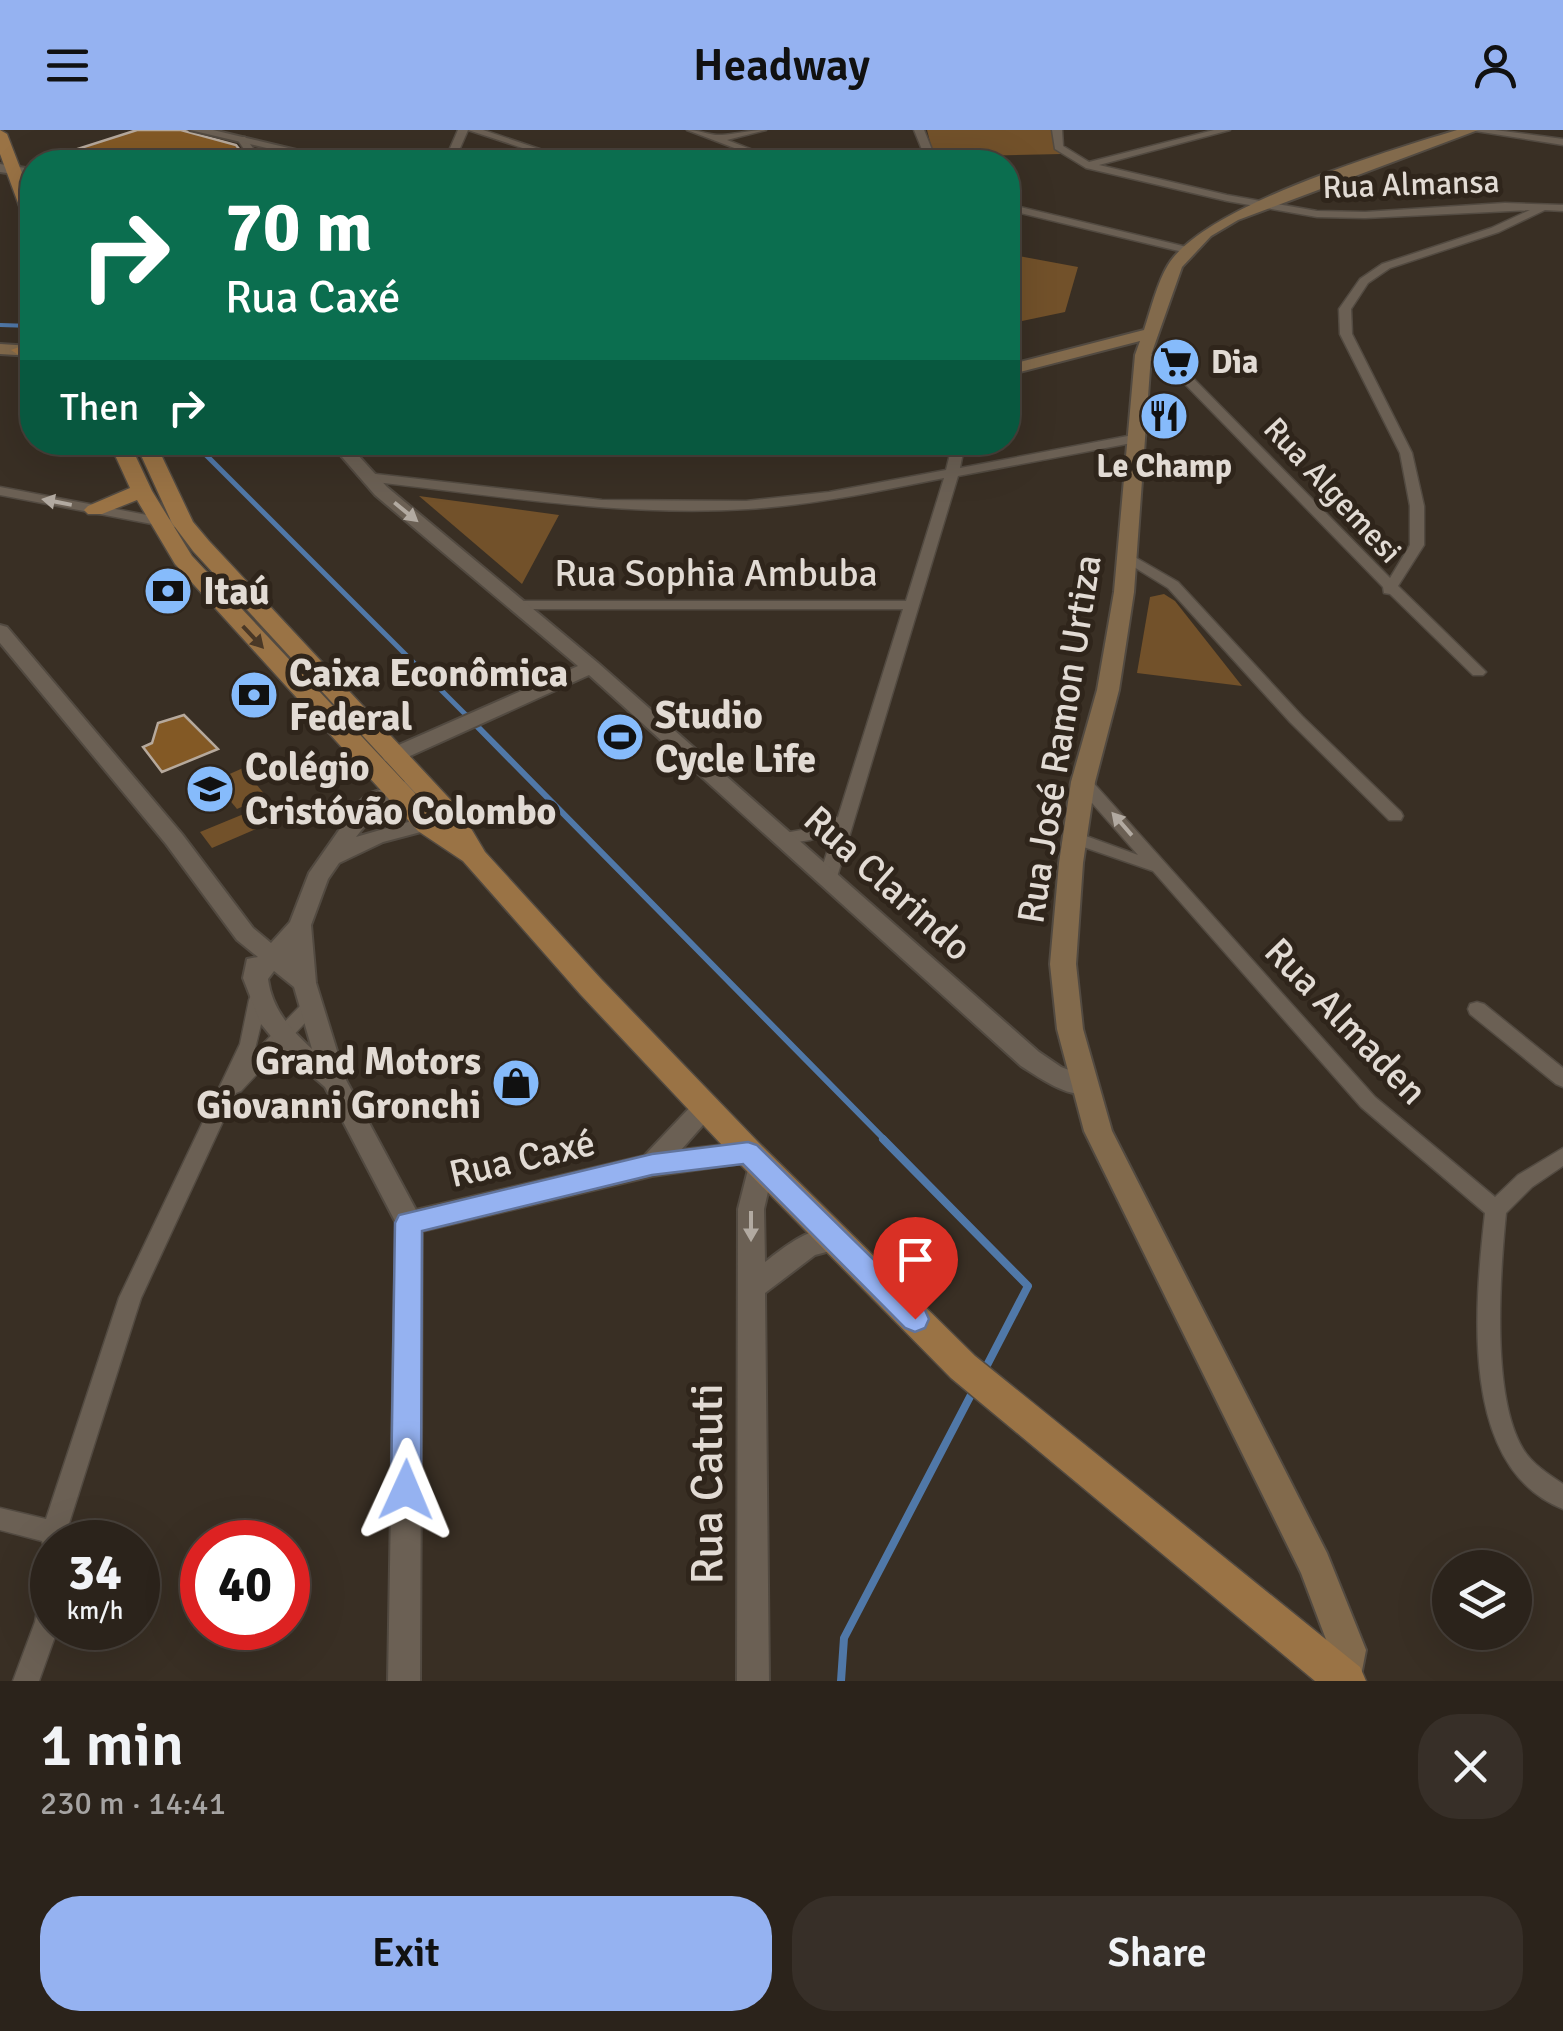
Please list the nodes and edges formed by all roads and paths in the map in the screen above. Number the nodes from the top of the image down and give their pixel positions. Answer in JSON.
{"nodes":[{"id":1,"x":13,"y":130,"type":"edge"},
{"id":2,"x":196,"y":130,"type":"edge"},
{"id":3,"x":473,"y":130,"type":"edge"},
{"id":4,"x":692,"y":130,"type":"edge"},
{"id":5,"x":761,"y":130,"type":"edge"},
{"id":6,"x":1058,"y":130,"type":"edge"},
{"id":7,"x":1224,"y":130,"type":"edge"},
{"id":8,"x":1472,"y":130,"type":"edge"},
{"id":9,"x":719,"y":138,"type":"junction"},
{"id":10,"x":242,"y":139,"type":"junction"},
{"id":11,"x":1563,"y":142,"type":"edge"},
{"id":12,"x":2,"y":144,"type":"edge"},
{"id":13,"x":250,"y":150,"type":"edge"},
{"id":14,"x":289,"y":150,"type":"edge"},
{"id":15,"x":536,"y":150,"type":"edge"},
{"id":16,"x":749,"y":150,"type":"edge"},
{"id":17,"x":1089,"y":166,"type":"junction"},
{"id":18,"x":20,"y":170,"type":"edge"},
{"id":19,"x":1290,"y":194,"type":"junction"},
{"id":20,"x":1262,"y":205,"type":"junction"},
{"id":21,"x":1543,"y":208,"type":"junction"},
{"id":22,"x":1563,"y":208,"type":"edge"},
{"id":23,"x":1020,"y":209,"type":"edge"},
{"id":24,"x":1304,"y":212,"type":"junction"},
{"id":25,"x":1186,"y":250,"type":"junction"},
{"id":26,"x":1145,"y":345,"type":"junction"},
{"id":27,"x":1020,"y":367,"type":"edge"},
{"id":28,"x":1134,"y":440,"type":"junction"},
{"id":29,"x":125,"y":455,"type":"edge"},
{"id":30,"x":150,"y":455,"type":"edge"},
{"id":31,"x":349,"y":455,"type":"edge"},
{"id":32,"x":956,"y":455,"type":"edge"},
{"id":33,"x":952,"y":474,"type":"junction"},
{"id":34,"x":368,"y":476,"type":"junction"},
{"id":35,"x":0,"y":491,"type":"edge"},
{"id":36,"x":142,"y":491,"type":"junction"},
{"id":37,"x":95,"y":510,"type":"junction"},
{"id":38,"x":172,"y":522,"type":"junction"},
{"id":39,"x":1126,"y":556,"type":"junction"},
{"id":40,"x":1390,"y":590,"type":"junction"},
{"id":41,"x":520,"y":605,"type":"junction"},
{"id":42,"x":913,"y":605,"type":"junction"},
{"id":43,"x":0,"y":631,"type":"edge"},
{"id":44,"x":591,"y":667,"type":"junction"},
{"id":45,"x":1478,"y":672,"type":"dead end"},
{"id":46,"x":392,"y":756,"type":"junction"},
{"id":47,"x":1084,"y":782,"type":"junction"},
{"id":48,"x":425,"y":790,"type":"junction"},
{"id":49,"x":395,"y":791,"type":"junction"},
{"id":50,"x":1396,"y":816,"type":"dead end"},
{"id":51,"x":846,"y":820,"type":"junction"},
{"id":52,"x":439,"y":821,"type":"junction"},
{"id":53,"x":785,"y":838,"type":"junction"},
{"id":54,"x":1075,"y":838,"type":"junction"},
{"id":55,"x":330,"y":859,"type":"junction"},
{"id":56,"x":1156,"y":868,"type":"junction"},
{"id":57,"x":828,"y":876,"type":"junction"},
{"id":58,"x":300,"y":925,"type":"junction"},
{"id":59,"x":263,"y":952,"type":"junction"},
{"id":60,"x":304,"y":983,"type":"junction"},
{"id":61,"x":256,"y":989,"type":"junction"},
{"id":62,"x":310,"y":1008,"type":"junction"},
{"id":63,"x":1478,"y":1009,"type":"dead end"},
{"id":64,"x":280,"y":1037,"type":"junction"},
{"id":65,"x":1563,"y":1079,"type":"edge"},
{"id":66,"x":334,"y":1080,"type":"junction"},
{"id":67,"x":1084,"y":1086,"type":"junction"},
{"id":68,"x":224,"y":1098,"type":"junction"},
{"id":69,"x":706,"y":1108,"type":"junction"},
{"id":70,"x":1563,"y":1156,"type":"edge"},
{"id":71,"x":755,"y":1159,"type":"junction"},
{"id":72,"x":652,"y":1165,"type":"junction"},
{"id":73,"x":1496,"y":1210,"type":"junction"},
{"id":74,"x":409,"y":1223,"type":"junction"},
{"id":75,"x":835,"y":1240,"type":"junction"},
{"id":76,"x":752,"y":1287,"type":"junction"},
{"id":77,"x":1563,"y":1498,"type":"edge"},
{"id":78,"x":0,"y":1519,"type":"edge"},
{"id":79,"x":60,"y":1520,"type":"edge"},
{"id":80,"x":30,"y":1530,"type":"edge"},
{"id":81,"x":37,"y":1650,"type":"edge"},
{"id":82,"x":1343,"y":1680,"type":"edge"},
{"id":83,"x":26,"y":1681,"type":"edge"},
{"id":84,"x":404,"y":1681,"type":"edge"},
{"id":85,"x":752,"y":1681,"type":"edge"}],
"edges":[{"from":1,"to":18,"type":"main road"},
{"from":2,"to":10,"type":"street"},
{"from":3,"to":15,"type":"street"},
{"from":4,"to":9,"type":"street"},
{"from":5,"to":9,"type":"street"},
{"from":6,"to":17,"type":"street"},
{"from":7,"to":17,"type":"street"},
{"from":8,"to":11,"type":"street"},
{"from":8,"to":19,"type":"main road","name":"Rua José Ramon Urtiza"},
{"from":9,"to":16,"type":"street"},
{"from":10,"to":13,"type":"street"},
{"from":10,"to":14,"type":"street"},
{"from":12,"to":18,"type":"main road"},
{"from":17,"to":20,"type":"street","name":"Rua Almansa"},
{"from":19,"to":20,"type":"main road","name":"Rua José Ramon Urtiza"},
{"from":19,"to":24,"type":"main road"},
{"from":20,"to":24,"type":"street","name":"Rua Almansa"},
{"from":20,"to":25,"type":"main road","name":"Rua José Ramon Urtiza"},
{"from":21,"to":22,"type":"street","name":"Rua Almansa"},
{"from":21,"to":24,"type":"street","name":"Rua Almansa"},
{"from":21,"to":40,"type":"street"},
{"from":23,"to":25,"type":"street"},
{"from":25,"to":26,"type":"main road","name":"Rua José Ramon Urtiza"},
{"from":26,"to":27,"type":"main road"},
{"from":26,"to":28,"type":"main road","name":"Rua José Ramon Urtiza"},
{"from":26,"to":40,"type":"street","name":"Rua Algemesi"},
{"from":28,"to":33,"type":"street"},
{"from":28,"to":39,"type":"main road","name":"Rua José Ramon Urtiza"},
{"from":29,"to":36,"type":"main road"},
{"from":30,"to":38,"type":"main road"},
{"from":31,"to":34,"type":"street","name":"Rua Clarindo"},
{"from":32,"to":33,"type":"street"},
{"from":33,"to":34,"type":"street"},
{"from":33,"to":42,"type":"street"},
{"from":34,"to":41,"type":"street","name":"Rua Clarindo","one_way":true},
{"from":37,"to":35,"type":"street","one_way":true},
{"from":36,"to":37,"type":"main road"},
{"from":36,"to":38,"type":"main road"},
{"from":37,"to":38,"type":"street"},
{"from":38,"to":46,"type":"main road"},
{"from":38,"to":49,"type":"main road","one_way":true},
{"from":39,"to":47,"type":"main road","name":"Rua José Ramon Urtiza"},
{"from":39,"to":50,"type":"street"},
{"from":40,"to":45,"type":"street","name":"Rua Algemesi"},
{"from":41,"to":42,"type":"street","name":"Rua Sophia Ambuba"},
{"from":41,"to":44,"type":"street","name":"Rua Clarindo"},
{"from":42,"to":51,"type":"street"},
{"from":43,"to":59,"type":"street"},
{"from":44,"to":46,"type":"street"},
{"from":44,"to":53,"type":"street","name":"Rua Clarindo"},
{"from":46,"to":48,"type":"main road"},
{"from":47,"to":54,"type":"main road","name":"Rua José Ramon Urtiza"},
{"from":56,"to":47,"type":"street","name":"Rua Almaden","one_way":true},
{"from":48,"to":49,"type":"street"},
{"from":48,"to":52,"type":"main road"},
{"from":49,"to":52,"type":"main road"},
{"from":49,"to":55,"type":"street"},
{"from":51,"to":53,"type":"street"},
{"from":51,"to":57,"type":"street"},
{"from":52,"to":55,"type":"street"},
{"from":52,"to":69,"type":"main road"},
{"from":53,"to":57,"type":"street","name":"Rua Clarindo"},
{"from":54,"to":56,"type":"street","name":"Rua Almaden"},
{"from":54,"to":67,"type":"main road","name":"Rua José Ramon Urtiza"},
{"from":55,"to":58,"type":"street"},
{"from":56,"to":73,"type":"street","name":"Rua Almaden"},
{"from":57,"to":67,"type":"street","name":"Rua Clarindo"},
{"from":58,"to":59,"type":"street"},
{"from":58,"to":60,"type":"street"},
{"from":59,"to":60,"type":"street"},
{"from":59,"to":61,"type":"street"},
{"from":60,"to":62,"type":"street"},
{"from":61,"to":64,"type":"street"},
{"from":61,"to":68,"type":"street"},
{"from":62,"to":64,"type":"street"},
{"from":62,"to":66,"type":"street"},
{"from":63,"to":65,"type":"street"},
{"from":64,"to":66,"type":"street"},
{"from":64,"to":68,"type":"street"},
{"from":66,"to":74,"type":"street"},
{"from":67,"to":82,"type":"main road","name":"Rua José Ramon Urtiza"},
{"from":68,"to":79,"type":"street"},
{"from":69,"to":71,"type":"main road"},
{"from":69,"to":72,"type":"street","name":"Rua Caxé"},
{"from":70,"to":73,"type":"street"},
{"from":71,"to":72,"type":"street","name":"Rua Caxé"},
{"from":71,"to":75,"type":"main road"},
{"from":71,"to":76,"type":"street","name":"Rua Catuti","one_way":true},
{"from":72,"to":74,"type":"street","name":"Rua Caxé"},
{"from":73,"to":77,"type":"street"},
{"from":74,"to":84,"type":"street"},
{"from":75,"to":76,"type":"street"},
{"from":75,"to":82,"type":"main road"},
{"from":76,"to":85,"type":"street","name":"Rua Catuti"},
{"from":78,"to":80,"type":"street"},
{"from":81,"to":83,"type":"street"}]}
